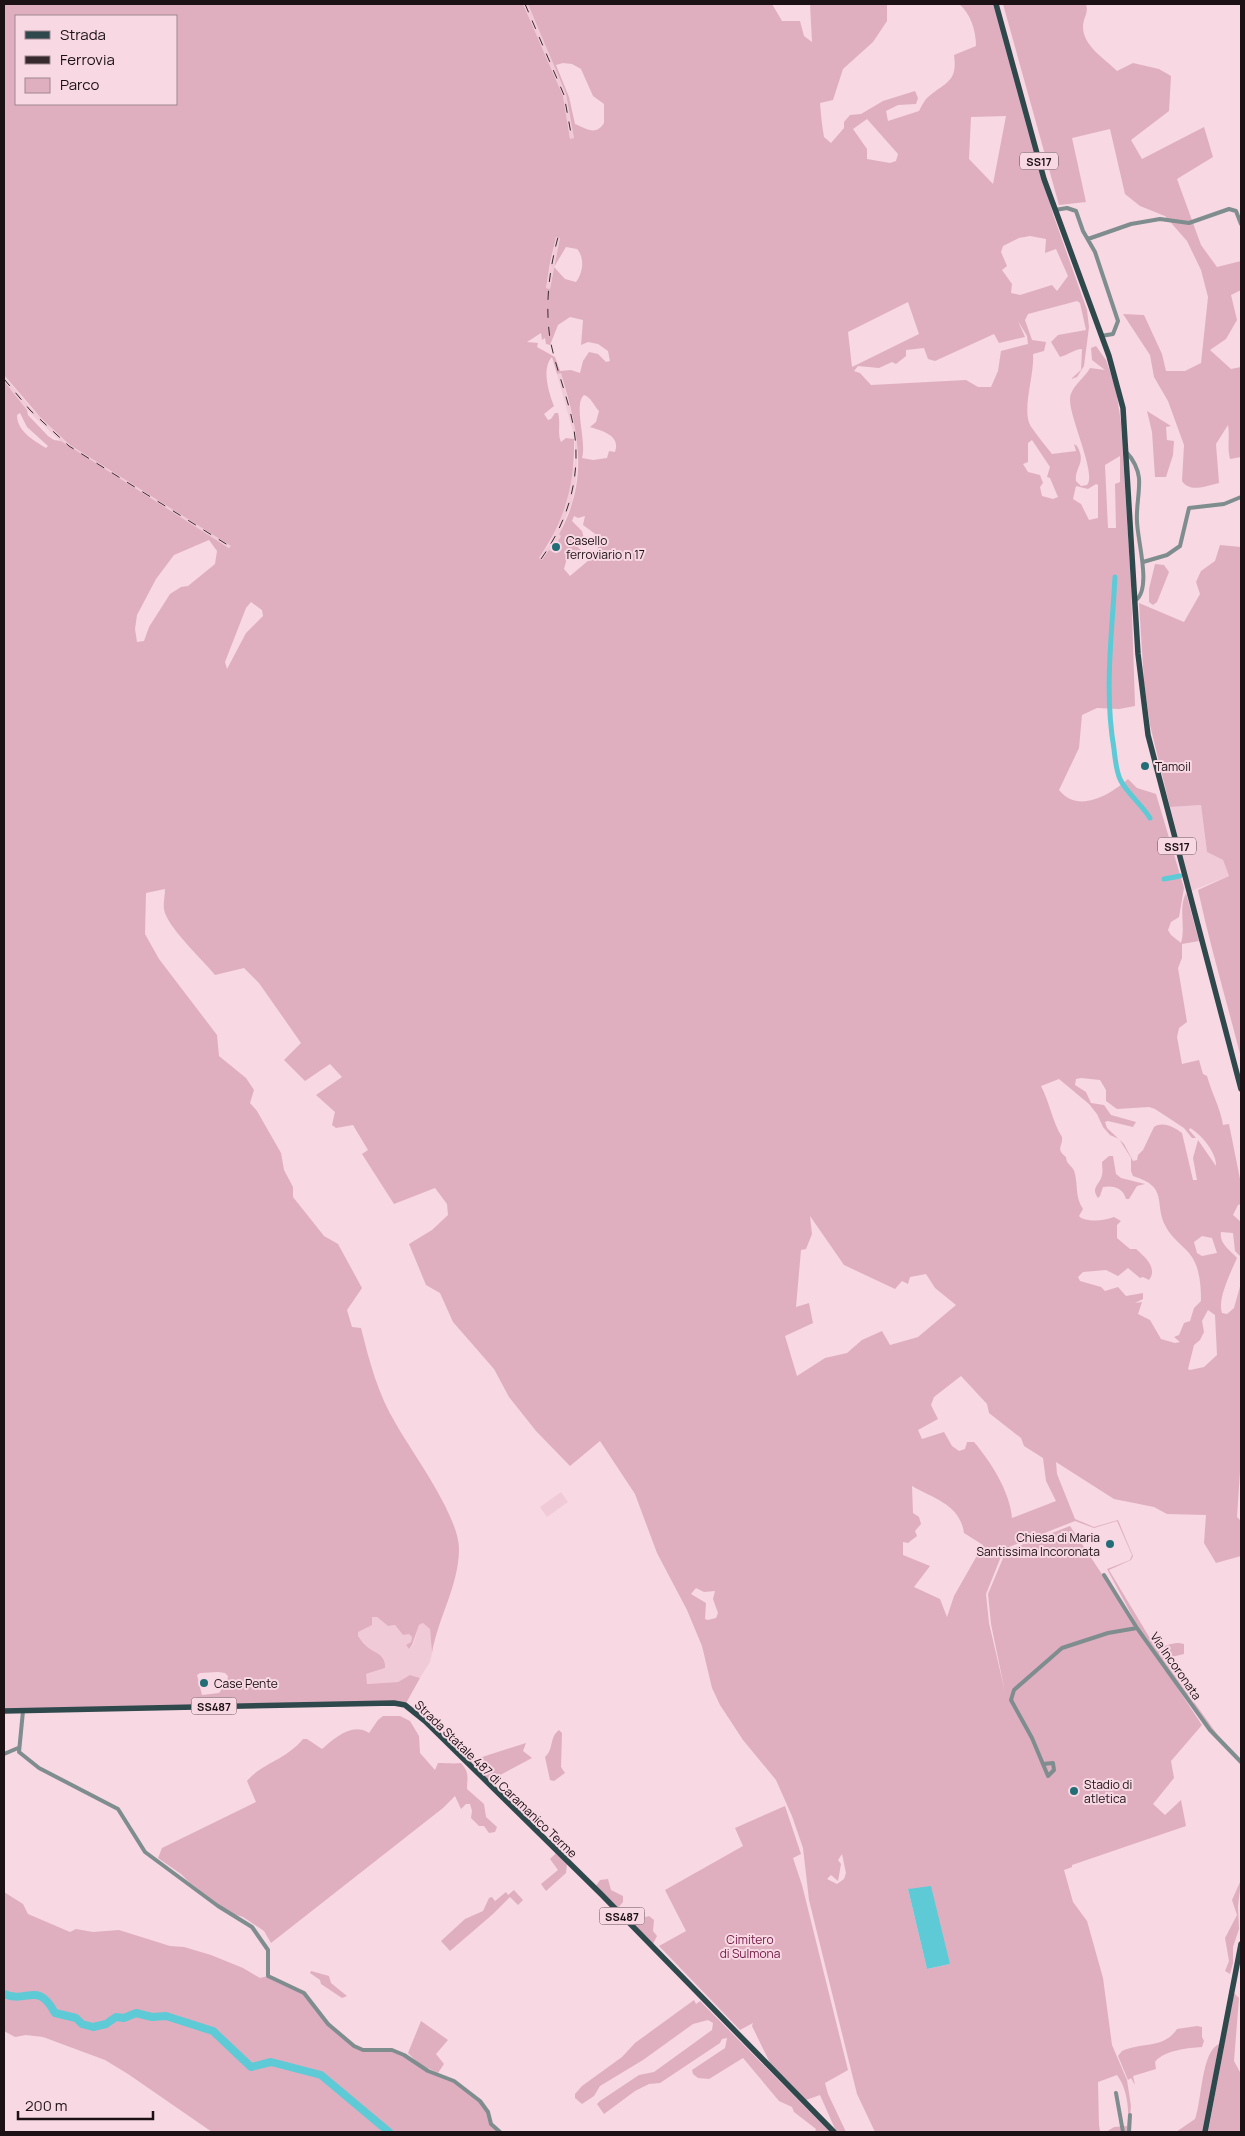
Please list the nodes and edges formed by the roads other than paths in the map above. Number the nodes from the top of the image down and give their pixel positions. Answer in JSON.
{"nodes":[{"id":1,"x":996,"y":4,"type":"edge"},
{"id":2,"x":1055,"y":210,"type":"junction"},
{"id":3,"x":1241,"y":224,"type":"edge"},
{"id":4,"x":1088,"y":240,"type":"junction"},
{"id":5,"x":1101,"y":336,"type":"junction"},
{"id":6,"x":1127,"y":453,"type":"junction"},
{"id":7,"x":1241,"y":497,"type":"edge"},
{"id":8,"x":1134,"y":522,"type":"junction"},
{"id":9,"x":1143,"y":562,"type":"junction"},
{"id":10,"x":1136,"y":600,"type":"junction"},
{"id":11,"x":1241,"y":1089,"type":"edge"},
{"id":12,"x":1104,"y":1575,"type":"dead end"},
{"id":13,"x":1137,"y":1628,"type":"junction"},
{"id":14,"x":4,"y":1711,"type":"edge"},
{"id":15,"x":23,"y":1712,"type":"junction"},
{"id":16,"x":18,"y":1748,"type":"junction"},
{"id":17,"x":4,"y":1754,"type":"edge"},
{"id":18,"x":1241,"y":1762,"type":"edge"},
{"id":19,"x":1043,"y":1764,"type":"dead end"},
{"id":20,"x":1241,"y":1944,"type":"edge"},
{"id":21,"x":1116,"y":2092,"type":"dead end"},
{"id":22,"x":1130,"y":2115,"type":"dead end"},
{"id":23,"x":500,"y":2132,"type":"edge"},
{"id":24,"x":834,"y":2132,"type":"edge"},
{"id":25,"x":1123,"y":2132,"type":"edge"},
{"id":26,"x":1129,"y":2132,"type":"edge"},
{"id":27,"x":1205,"y":2132,"type":"edge"}],
"edges":[{"from":1,"to":2,"type":"main road","number":"SS17"},
{"from":2,"to":4,"type":"street"},
{"from":2,"to":5,"type":"main road","number":"SS17"},
{"from":3,"to":4,"type":"street"},
{"from":4,"to":5,"type":"street"},
{"from":5,"to":6,"type":"main road","number":"SS17"},
{"from":6,"to":8,"type":"main road","number":"SS17"},
{"from":6,"to":8,"type":"street"},
{"from":7,"to":9,"type":"street"},
{"from":8,"to":9,"type":"street"},
{"from":8,"to":10,"type":"main road","number":"SS17"},
{"from":9,"to":10,"type":"street"},
{"from":10,"to":11,"type":"main road","number":"SS17"},
{"from":12,"to":13,"type":"street","name":"Via Incoronata"},
{"from":13,"to":18,"type":"street","name":"Via Incoronata"},
{"from":13,"to":19,"type":"street"},
{"from":14,"to":15,"type":"main road","name":"Strada Statale 487 di Caramanico Terme","number":"SS487"},
{"from":15,"to":16,"type":"street"},
{"from":15,"to":24,"type":"main road","name":"Strada Statale 487 di Caramanico Terme","number":"SS487"},
{"from":16,"to":17,"type":"street"},
{"from":16,"to":23,"type":"street"},
{"from":20,"to":27,"type":"main road"},
{"from":21,"to":25,"type":"street"},
{"from":22,"to":26,"type":"street"}]}
